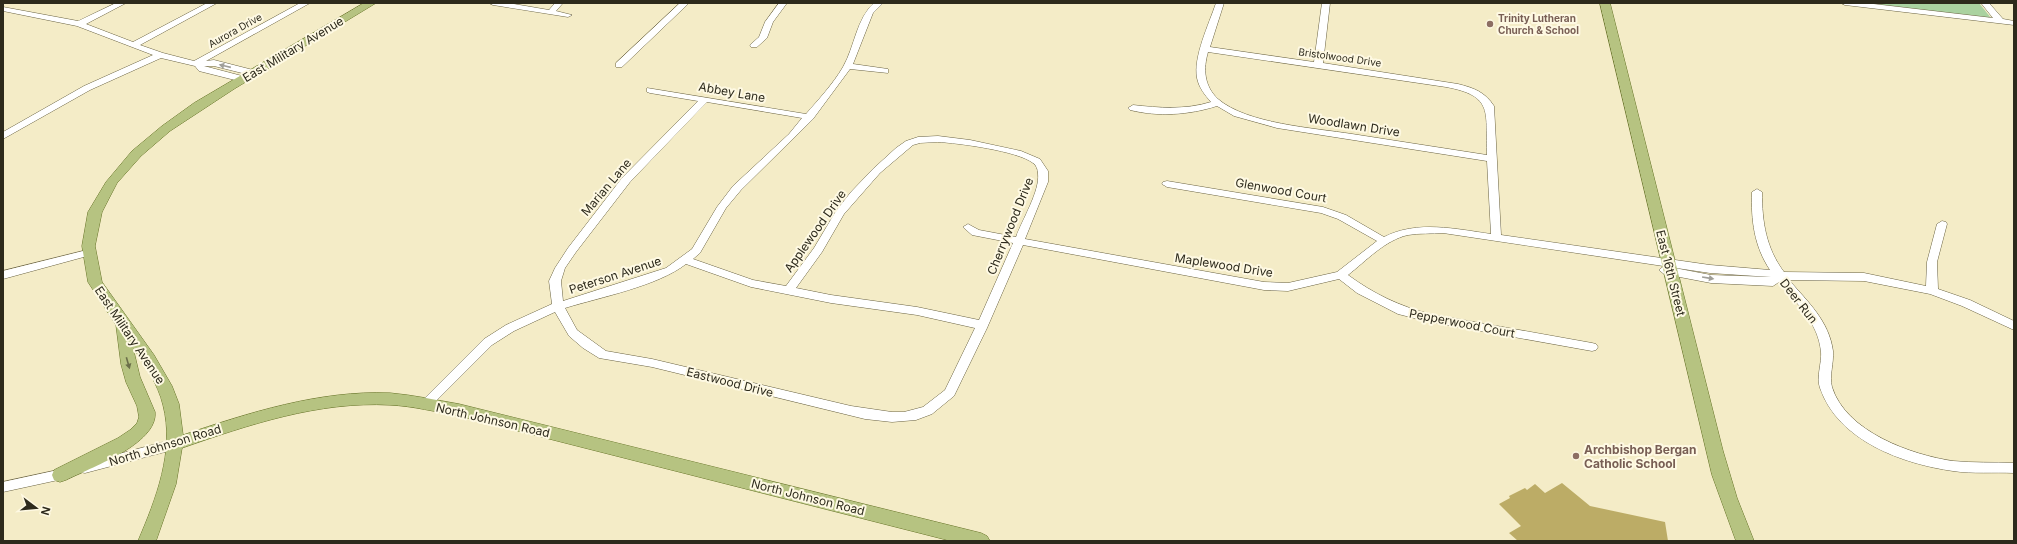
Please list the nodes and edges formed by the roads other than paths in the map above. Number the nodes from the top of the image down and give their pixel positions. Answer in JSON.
{"nodes":[{"id":1,"x":122,"y":3,"type":"edge"},
{"id":2,"x":213,"y":3,"type":"edge"},
{"id":3,"x":306,"y":3,"type":"edge"},
{"id":4,"x":371,"y":3,"type":"edge"},
{"id":5,"x":493,"y":3,"type":"edge"},
{"id":6,"x":559,"y":3,"type":"edge"},
{"id":7,"x":685,"y":3,"type":"edge"},
{"id":8,"x":783,"y":3,"type":"edge"},
{"id":9,"x":879,"y":3,"type":"edge"},
{"id":10,"x":1220,"y":3,"type":"edge"},
{"id":11,"x":1326,"y":3,"type":"edge"},
{"id":12,"x":1605,"y":3,"type":"edge"},
{"id":13,"x":1845,"y":3,"type":"edge"},
{"id":14,"x":1985,"y":3,"type":"edge"},
{"id":15,"x":3,"y":9,"type":"edge"},
{"id":16,"x":551,"y":12,"type":"junction"},
{"id":17,"x":568,"y":15,"type":"dead end"},
{"id":18,"x":2000,"y":21,"type":"junction"},
{"id":19,"x":2014,"y":23,"type":"edge"},
{"id":20,"x":79,"y":24,"type":"junction"},
{"id":21,"x":132,"y":45,"type":"junction"},
{"id":22,"x":754,"y":45,"type":"dead end"},
{"id":23,"x":1206,"y":49,"type":"junction"},
{"id":24,"x":160,"y":55,"type":"junction"},
{"id":25,"x":196,"y":64,"type":"junction"},
{"id":26,"x":619,"y":65,"type":"dead end"},
{"id":27,"x":848,"y":66,"type":"junction"},
{"id":28,"x":1318,"y":66,"type":"junction"},
{"id":29,"x":885,"y":71,"type":"dead end"},
{"id":30,"x":248,"y":76,"type":"junction"},
{"id":31,"x":650,"y":90,"type":"dead end"},
{"id":32,"x":705,"y":99,"type":"junction"},
{"id":33,"x":1217,"y":103,"type":"junction"},
{"id":34,"x":1133,"y":108,"type":"dead end"},
{"id":35,"x":810,"y":117,"type":"junction"},
{"id":36,"x":3,"y":136,"type":"edge"},
{"id":37,"x":917,"y":140,"type":"joint"},
{"id":38,"x":1491,"y":159,"type":"junction"},
{"id":39,"x":1167,"y":184,"type":"dead end"},
{"id":40,"x":1758,"y":192,"type":"dead end"},
{"id":41,"x":1942,"y":224,"type":"dead end"},
{"id":42,"x":968,"y":227,"type":"dead end"},
{"id":43,"x":1496,"y":238,"type":"junction"},
{"id":44,"x":1384,"y":241,"type":"junction"},
{"id":45,"x":1019,"y":242,"type":"junction"},
{"id":46,"x":87,"y":253,"type":"junction"},
{"id":47,"x":686,"y":260,"type":"junction"},
{"id":48,"x":1669,"y":267,"type":"junction"},
{"id":49,"x":3,"y":275,"type":"edge"},
{"id":50,"x":1341,"y":275,"type":"junction"},
{"id":51,"x":1780,"y":276,"type":"junction"},
{"id":52,"x":788,"y":291,"type":"junction"},
{"id":53,"x":1932,"y":291,"type":"junction"},
{"id":54,"x":558,"y":306,"type":"junction"},
{"id":55,"x":122,"y":325,"type":"junction"},
{"id":56,"x":982,"y":325,"type":"junction"},
{"id":57,"x":2014,"y":326,"type":"edge"},
{"id":58,"x":1592,"y":347,"type":"dead end"},
{"id":59,"x":426,"y":404,"type":"junction"},
{"id":60,"x":923,"y":413,"type":"joint"},
{"id":61,"x":175,"y":444,"type":"junction"},
{"id":62,"x":2014,"y":468,"type":"edge"},
{"id":63,"x":60,"y":475,"type":"junction"},
{"id":64,"x":3,"y":488,"type":"edge"},
{"id":65,"x":147,"y":541,"type":"edge"},
{"id":66,"x":981,"y":541,"type":"edge"},
{"id":67,"x":1745,"y":541,"type":"edge"}],
"edges":[{"from":1,"to":20,"type":"street"},
{"from":2,"to":21,"type":"street"},
{"from":3,"to":25,"type":"street","name":"Aurora Drive"},
{"from":4,"to":30,"type":"main road","name":"East Military Avenue"},
{"from":5,"to":16,"type":"street"},
{"from":6,"to":16,"type":"street"},
{"from":7,"to":26,"type":"street"},
{"from":8,"to":22,"type":"street"},
{"from":9,"to":27,"type":"street","name":"Peterson Avenue"},
{"from":10,"to":23,"type":"street"},
{"from":11,"to":28,"type":"street"},
{"from":12,"to":48,"type":"main road","name":"East 16th Street"},
{"from":13,"to":18,"type":"street"},
{"from":14,"to":18,"type":"street"},
{"from":15,"to":20,"type":"street"},
{"from":16,"to":17,"type":"street"},
{"from":18,"to":19,"type":"street"},
{"from":20,"to":21,"type":"street"},
{"from":21,"to":24,"type":"street"},
{"from":23,"to":28,"type":"street","name":"Bristolwood Drive"},
{"from":23,"to":33,"type":"street"},
{"from":24,"to":25,"type":"street"},
{"from":24,"to":36,"type":"street"},
{"from":25,"to":30,"type":"street"},
{"from":30,"to":25,"type":"street","one_way":true},
{"from":27,"to":29,"type":"street"},
{"from":27,"to":35,"type":"street","name":"Peterson Avenue"},
{"from":28,"to":38,"type":"street","name":"Bristolwood Drive"},
{"from":30,"to":46,"type":"main road","name":"East Military Avenue"},
{"from":31,"to":32,"type":"street","name":"Abbey Lane"},
{"from":32,"to":35,"type":"street","name":"Abbey Lane"},
{"from":32,"to":54,"type":"street","name":"Marian Lane"},
{"from":33,"to":34,"type":"street"},
{"from":33,"to":38,"type":"street","name":"Woodlawn Drive"},
{"from":35,"to":47,"type":"street","name":"Peterson Avenue"},
{"from":37,"to":45,"type":"street","name":"Cherrywood Drive"},
{"from":37,"to":52,"type":"street","name":"Applewood Drive"},
{"from":38,"to":43,"type":"street"},
{"from":39,"to":44,"type":"street","name":"Glenwood Court"},
{"from":40,"to":51,"type":"street","name":"Deer Run"},
{"from":41,"to":53,"type":"street"},
{"from":42,"to":45,"type":"street","name":"Maplewood Drive"},
{"from":43,"to":44,"type":"street","name":"Maplewood Drive"},
{"from":43,"to":48,"type":"street","name":"Maplewood Drive"},
{"from":44,"to":50,"type":"street","name":"Maplewood Drive"},
{"from":45,"to":50,"type":"street","name":"Maplewood Drive"},
{"from":45,"to":56,"type":"street","name":"Cherrywood Drive"},
{"from":46,"to":49,"type":"street"},
{"from":46,"to":55,"type":"main road","name":"East Military Avenue"},
{"from":47,"to":52,"type":"street"},
{"from":47,"to":54,"type":"street","name":"Peterson Avenue"},
{"from":48,"to":51,"type":"street","name":"Maplewood Drive"},
{"from":48,"to":67,"type":"main road","name":"East 16th Street"},
{"from":50,"to":58,"type":"street","name":"Pepperwood Court"},
{"from":51,"to":53,"type":"street","name":"Maplewood Drive"},
{"from":51,"to":62,"type":"street","name":"Deer Run"},
{"from":52,"to":56,"type":"street"},
{"from":53,"to":57,"type":"street","name":"Maplewood Drive"},
{"from":54,"to":59,"type":"street","name":"Peterson Avenue"},
{"from":54,"to":60,"type":"street","name":"Eastwood Drive"},
{"from":55,"to":61,"type":"main road","name":"East Military Avenue"},
{"from":55,"to":63,"type":"main road","one_way":true},
{"from":56,"to":60,"type":"street","name":"Cherrywood Drive"},
{"from":59,"to":61,"type":"main road","name":"North Johnson Road"},
{"from":59,"to":66,"type":"main road","name":"North Johnson Road"},
{"from":61,"to":63,"type":"street","name":"North Johnson Road"},
{"from":61,"to":65,"type":"main road","name":"East Military Avenue"},
{"from":63,"to":64,"type":"street","name":"North Johnson Road"}]}
